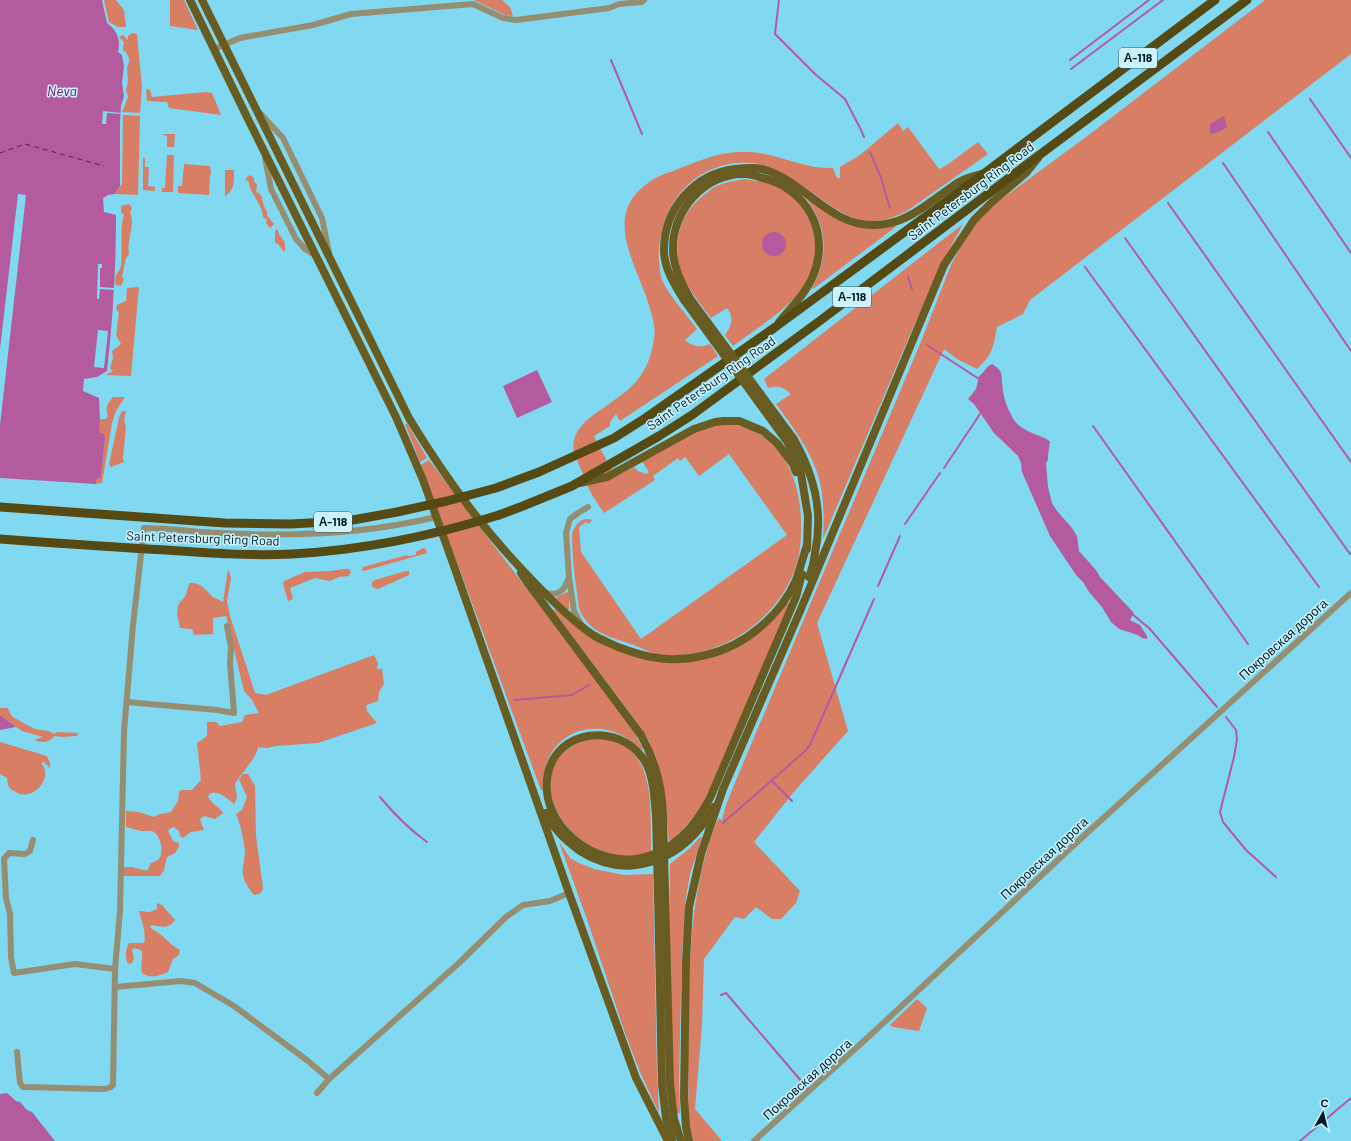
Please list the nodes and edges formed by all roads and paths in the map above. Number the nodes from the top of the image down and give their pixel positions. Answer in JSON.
{"nodes":[{"id":1,"x":190,"y":0,"type":"edge"},
{"id":2,"x":202,"y":0,"type":"edge"},
{"id":3,"x":644,"y":0,"type":"edge"},
{"id":4,"x":1215,"y":0,"type":"edge"},
{"id":5,"x":1247,"y":0,"type":"edge"},
{"id":6,"x":224,"y":44,"type":"junction"},
{"id":7,"x":214,"y":50,"type":"junction"},
{"id":8,"x":1042,"y":153,"type":"junction"},
{"id":9,"x":986,"y":172,"type":"junction"},
{"id":10,"x":687,"y":299,"type":"junction"},
{"id":11,"x":774,"y":328,"type":"junction"},
{"id":12,"x":790,"y":440,"type":"junction"},
{"id":13,"x":572,"y":486,"type":"junction"},
{"id":14,"x":803,"y":488,"type":"junction"},
{"id":15,"x":0,"y":507,"type":"edge"},
{"id":16,"x":588,"y":507,"type":"dead end"},
{"id":17,"x":436,"y":517,"type":"junction"},
{"id":18,"x":0,"y":539,"type":"edge"},
{"id":19,"x":807,"y":545,"type":"junction"},
{"id":20,"x":516,"y":564,"type":"junction"},
{"id":21,"x":569,"y":577,"type":"junction"},
{"id":22,"x":542,"y":590,"type":"junction"},
{"id":23,"x":1351,"y":593,"type":"edge"},
{"id":24,"x":801,"y":609,"type":"junction"},
{"id":25,"x":227,"y":626,"type":"dead end"},
{"id":26,"x":583,"y":627,"type":"junction"},
{"id":27,"x":127,"y":702,"type":"junction"},
{"id":28,"x":533,"y":787,"type":"junction"},
{"id":29,"x":723,"y":789,"type":"junction"},
{"id":30,"x":660,"y":815,"type":"junction"},
{"id":31,"x":33,"y":840,"type":"dead end"},
{"id":32,"x":569,"y":893,"type":"junction"},
{"id":33,"x":661,"y":893,"type":"junction"},
{"id":34,"x":115,"y":969,"type":"junction"},
{"id":35,"x":115,"y":988,"type":"junction"},
{"id":36,"x":17,"y":1052,"type":"dead end"},
{"id":37,"x":329,"y":1079,"type":"junction"},
{"id":38,"x":317,"y":1094,"type":"dead end"},
{"id":39,"x":668,"y":1141,"type":"edge"},
{"id":40,"x":673,"y":1141,"type":"edge"},
{"id":41,"x":681,"y":1141,"type":"edge"},
{"id":42,"x":689,"y":1141,"type":"edge"},
{"id":43,"x":754,"y":1141,"type":"edge"}],
"edges":[{"from":1,"to":7,"type":"main road"},
{"from":2,"to":6,"type":"main road"},
{"from":3,"to":6,"type":"street"},
{"from":4,"to":9,"type":"highway","name":"Saint Petersburg Ring Road","number":"А-118"},
{"from":5,"to":8,"type":"highway","name":"Saint Petersburg Ring Road","number":"А-118"},
{"from":6,"to":7,"type":"street"},
{"from":6,"to":20,"type":"main road"},
{"from":7,"to":17,"type":"main road"},
{"from":8,"to":13,"type":"highway","name":"Saint Petersburg Ring Road","number":"А-118"},
{"from":8,"to":24,"type":"main road"},
{"from":9,"to":10,"type":"main road"},
{"from":9,"to":11,"type":"highway","name":"Saint Petersburg Ring Road","number":"А-118"},
{"from":10,"to":11,"type":"main road"},
{"from":10,"to":12,"type":"main road","bridge":true},
{"from":11,"to":15,"type":"highway","name":"Saint Petersburg Ring Road","number":"А-118","bridge":true},
{"from":12,"to":14,"type":"main road"},
{"from":12,"to":24,"type":"main road"},
{"from":13,"to":14,"type":"main road"},
{"from":13,"to":18,"type":"highway","name":"Saint Petersburg Ring Road","number":"А-118","bridge":true},
{"from":14,"to":19,"type":"main road"},
{"from":16,"to":21,"type":"street"},
{"from":17,"to":27,"type":"street"},
{"from":17,"to":28,"type":"main road"},
{"from":19,"to":26,"type":"main road"},
{"from":19,"to":30,"type":"main road"},
{"from":20,"to":22,"type":"main road"},
{"from":20,"to":30,"type":"main road"},
{"from":21,"to":22,"type":"street"},
{"from":21,"to":26,"type":"street"},
{"from":22,"to":26,"type":"main road"},
{"from":23,"to":43,"type":"street","name":"Покровская дорога"},
{"from":24,"to":29,"type":"main road"},
{"from":25,"to":27,"type":"street"},
{"from":27,"to":34,"type":"street"},
{"from":28,"to":29,"type":"main road"},
{"from":28,"to":32,"type":"main road"},
{"from":29,"to":42,"type":"main road"},
{"from":30,"to":33,"type":"main road","bridge":true},
{"from":31,"to":34,"type":"street"},
{"from":32,"to":37,"type":"street"},
{"from":32,"to":39,"type":"main road"},
{"from":33,"to":40,"type":"main road"},
{"from":33,"to":41,"type":"main road"},
{"from":34,"to":35,"type":"street"},
{"from":35,"to":36,"type":"street"},
{"from":35,"to":37,"type":"street"},
{"from":37,"to":38,"type":"street"}]}
